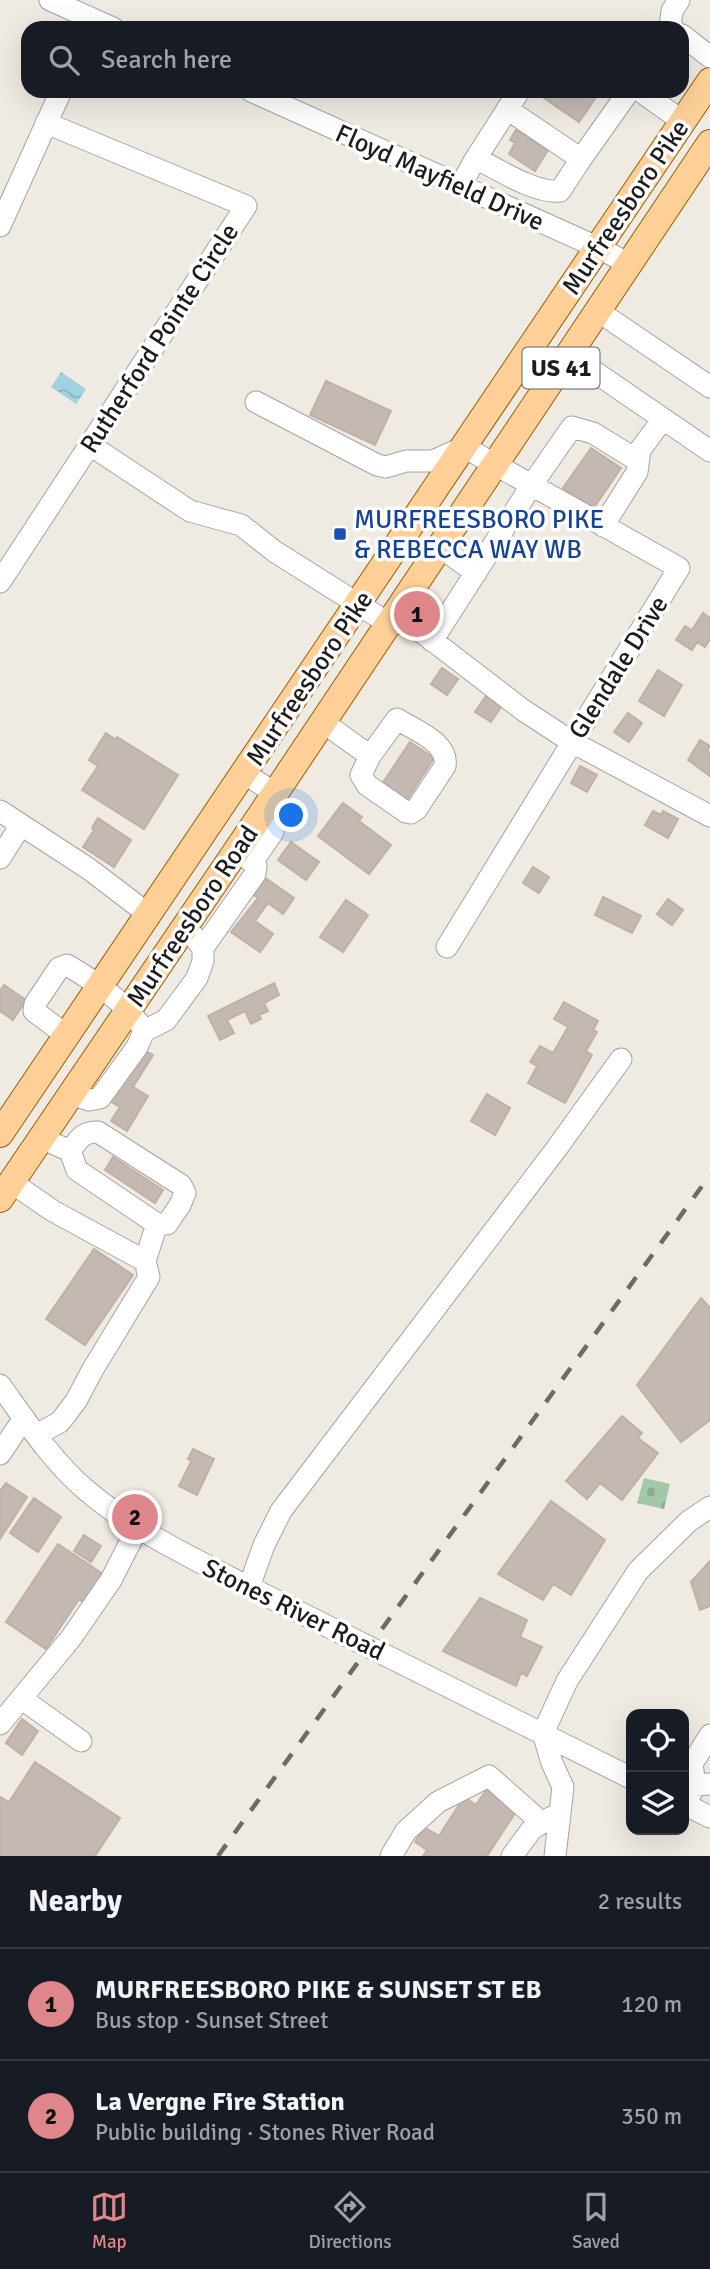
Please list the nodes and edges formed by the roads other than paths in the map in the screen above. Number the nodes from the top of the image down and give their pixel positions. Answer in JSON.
{"nodes":[{"id":1,"x":50,"y":0,"type":"edge"},
{"id":2,"x":679,"y":0,"type":"edge"},
{"id":3,"x":91,"y":21,"type":"edge"},
{"id":4,"x":671,"y":21,"type":"edge"},
{"id":5,"x":689,"y":40,"type":"edge"},
{"id":6,"x":710,"y":57,"type":"edge"},
{"id":7,"x":710,"y":81,"type":"edge"},
{"id":8,"x":58,"y":98,"type":"edge"},
{"id":9,"x":266,"y":98,"type":"edge"},
{"id":10,"x":515,"y":98,"type":"edge"},
{"id":11,"x":624,"y":98,"type":"edge"},
{"id":12,"x":650,"y":98,"type":"edge"},
{"id":13,"x":508,"y":109,"type":"junction"},
{"id":14,"x":682,"y":121,"type":"junction"},
{"id":15,"x":46,"y":122,"type":"junction"},
{"id":16,"x":710,"y":143,"type":"edge"},
{"id":17,"x":476,"y":158,"type":"junction"},
{"id":18,"x":581,"y":159,"type":"junction"},
{"id":19,"x":460,"y":187,"type":"junction"},
{"id":20,"x":0,"y":226,"type":"edge"},
{"id":21,"x":599,"y":248,"type":"junction"},
{"id":22,"x":629,"y":264,"type":"junction"},
{"id":23,"x":598,"y":311,"type":"junction"},
{"id":24,"x":570,"y":355,"type":"junction"},
{"id":25,"x":710,"y":387,"type":"edge"},
{"id":26,"x":256,"y":402,"type":"dead end"},
{"id":27,"x":663,"y":419,"type":"junction"},
{"id":28,"x":90,"y":445,"type":"junction"},
{"id":29,"x":464,"y":447,"type":"junction"},
{"id":30,"x":710,"y":452,"type":"edge"},
{"id":31,"x":637,"y":460,"type":"junction"},
{"id":32,"x":494,"y":466,"type":"junction"},
{"id":33,"x":531,"y":486,"type":"junction"},
{"id":34,"x":603,"y":526,"type":"junction"},
{"id":35,"x":440,"y":547,"type":"junction"},
{"id":36,"x":476,"y":573,"type":"junction"},
{"id":37,"x":0,"y":582,"type":"edge"},
{"id":38,"x":358,"y":604,"type":"junction"},
{"id":39,"x":388,"y":623,"type":"junction"},
{"id":40,"x":432,"y":641,"type":"junction"},
{"id":41,"x":323,"y":722,"type":"junction"},
{"id":42,"x":572,"y":742,"type":"junction"},
{"id":43,"x":366,"y":766,"type":"junction"},
{"id":44,"x":245,"y":774,"type":"junction"},
{"id":45,"x":275,"y":793,"type":"junction"},
{"id":46,"x":0,"y":811,"type":"edge"},
{"id":47,"x":710,"y":816,"type":"edge"},
{"id":48,"x":21,"y":825,"type":"junction"},
{"id":49,"x":245,"y":855,"type":"junction"},
{"id":50,"x":0,"y":858,"type":"edge"},
{"id":51,"x":148,"y":914,"type":"junction"},
{"id":52,"x":185,"y":926,"type":"junction"},
{"id":53,"x":447,"y":947,"type":"dead end"},
{"id":54,"x":203,"y":948,"type":"junction"},
{"id":55,"x":99,"y":984,"type":"junction"},
{"id":56,"x":128,"y":1010,"type":"junction"},
{"id":57,"x":144,"y":1031,"type":"junction"},
{"id":58,"x":66,"y":1035,"type":"junction"},
{"id":59,"x":621,"y":1059,"type":"dead end"},
{"id":60,"x":71,"y":1094,"type":"junction"},
{"id":61,"x":0,"y":1134,"type":"edge"},
{"id":62,"x":41,"y":1138,"type":"junction"},
{"id":63,"x":70,"y":1151,"type":"junction"},
{"id":64,"x":6,"y":1191,"type":"edge"},
{"id":65,"x":157,"y":1224,"type":"junction"},
{"id":66,"x":145,"y":1261,"type":"junction"},
{"id":67,"x":0,"y":1385,"type":"edge"},
{"id":68,"x":24,"y":1418,"type":"junction"},
{"id":69,"x":36,"y":1435,"type":"junction"},
{"id":70,"x":0,"y":1453,"type":"edge"},
{"id":71,"x":710,"y":1507,"type":"edge"},
{"id":72,"x":138,"y":1527,"type":"junction"},
{"id":73,"x":249,"y":1587,"type":"junction"},
{"id":74,"x":22,"y":1699,"type":"junction"},
{"id":75,"x":0,"y":1724,"type":"edge"},
{"id":76,"x":543,"y":1733,"type":"junction"},
{"id":77,"x":710,"y":1735,"type":"edge"},
{"id":78,"x":81,"y":1741,"type":"dead end"},
{"id":79,"x":626,"y":1775,"type":"edge"},
{"id":80,"x":703,"y":1784,"type":"edge"},
{"id":81,"x":689,"y":1800,"type":"edge"},
{"id":82,"x":689,"y":1806,"type":"edge"},
{"id":83,"x":710,"y":1817,"type":"edge"},
{"id":84,"x":550,"y":1819,"type":"junction"},
{"id":85,"x":391,"y":1856,"type":"edge"},
{"id":86,"x":512,"y":1856,"type":"edge"},
{"id":87,"x":555,"y":1856,"type":"edge"}],
"edges":[{"from":1,"to":3,"type":"street"},
{"from":2,"to":4,"type":"street"},
{"from":5,"to":6,"type":"street"},
{"from":7,"to":14,"type":"main road","name":"Murfreesboro Pike"},
{"from":8,"to":15,"type":"street"},
{"from":9,"to":19,"type":"street","name":"Floyd Mayfield Drive"},
{"from":10,"to":13,"type":"street"},
{"from":11,"to":18,"type":"street"},
{"from":12,"to":14,"type":"street"},
{"from":13,"to":17,"type":"street"},
{"from":13,"to":18,"type":"street"},
{"from":14,"to":21,"type":"main road","name":"Murfreesboro Pike"},
{"from":15,"to":20,"type":"street"},
{"from":15,"to":28,"type":"street","name":"Rutherford Pointe Circle"},
{"from":16,"to":22,"type":"main road","name":"Murfreesboro Road","number":"US 41"},
{"from":17,"to":18,"type":"street"},
{"from":17,"to":19,"type":"street"},
{"from":19,"to":21,"type":"street","name":"Floyd Mayfield Drive"},
{"from":21,"to":22,"type":"street","name":"Floyd Mayfield Drive"},
{"from":21,"to":29,"type":"main road","name":"Murfreesboro Pike"},
{"from":22,"to":23,"type":"main road","name":"Murfreesboro Road","number":"US 41"},
{"from":23,"to":24,"type":"main road","name":"Murfreesboro Road","number":"US 41"},
{"from":23,"to":25,"type":"street"},
{"from":24,"to":27,"type":"street"},
{"from":24,"to":32,"type":"main road","name":"Murfreesboro Road","number":"US 41"},
{"from":26,"to":29,"type":"street"},
{"from":27,"to":30,"type":"street"},
{"from":27,"to":31,"type":"street"},
{"from":28,"to":37,"type":"street","name":"Rutherford Pointe Circle"},
{"from":28,"to":38,"type":"street"},
{"from":29,"to":32,"type":"street","name":"Glendale Drive"},
{"from":29,"to":38,"type":"main road","name":"Murfreesboro Pike"},
{"from":31,"to":33,"type":"street"},
{"from":31,"to":34,"type":"street"},
{"from":32,"to":33,"type":"street","name":"Glendale Drive"},
{"from":32,"to":35,"type":"main road","name":"Murfreesboro Road","number":"US 41"},
{"from":33,"to":34,"type":"street","name":"Glendale Drive"},
{"from":33,"to":36,"type":"street"},
{"from":34,"to":42,"type":"street","name":"Glendale Drive"},
{"from":35,"to":36,"type":"street"},
{"from":35,"to":39,"type":"main road","name":"Murfreesboro Road","number":"US 41"},
{"from":36,"to":40,"type":"street"},
{"from":38,"to":39,"type":"street"},
{"from":38,"to":44,"type":"main road","name":"Murfreesboro Pike"},
{"from":39,"to":40,"type":"street"},
{"from":39,"to":41,"type":"main road","name":"Murfreesboro Road","number":"US 41"},
{"from":40,"to":42,"type":"street"},
{"from":41,"to":43,"type":"street"},
{"from":41,"to":45,"type":"main road","name":"Murfreesboro Road","number":"US 41"},
{"from":42,"to":47,"type":"street"},
{"from":42,"to":53,"type":"street","name":"Glendale Drive"},
{"from":43,"to":43,"type":"street"},
{"from":44,"to":45,"type":"street"},
{"from":44,"to":51,"type":"main road","name":"Murfreesboro Pike"},
{"from":45,"to":49,"type":"main road","name":"Murfreesboro Road","number":"US 41"},
{"from":46,"to":48,"type":"street"},
{"from":48,"to":50,"type":"street"},
{"from":48,"to":51,"type":"street"},
{"from":49,"to":52,"type":"main road","name":"Murfreesboro Road","number":"US 41"},
{"from":49,"to":54,"type":"street"},
{"from":51,"to":55,"type":"main road","name":"Murfreesboro Pike"},
{"from":52,"to":54,"type":"street"},
{"from":52,"to":56,"type":"main road","name":"Murfreesboro Road","number":"US 41"},
{"from":54,"to":57,"type":"street"},
{"from":55,"to":56,"type":"street"},
{"from":55,"to":58,"type":"main road","name":"Murfreesboro Pike"},
{"from":55,"to":58,"type":"street"},
{"from":56,"to":57,"type":"street"},
{"from":56,"to":60,"type":"main road","name":"Murfreesboro Road","number":"US 41"},
{"from":57,"to":60,"type":"street"},
{"from":58,"to":61,"type":"main road","name":"Murfreesboro Pike"},
{"from":59,"to":73,"type":"street"},
{"from":60,"to":62,"type":"main road","name":"Murfreesboro Road","number":"US 41"},
{"from":62,"to":63,"type":"street"},
{"from":62,"to":64,"type":"main road","name":"Murfreesboro Road","number":"US 41"},
{"from":63,"to":65,"type":"street"},
{"from":63,"to":65,"type":"street"},
{"from":64,"to":66,"type":"street"},
{"from":65,"to":66,"type":"street"},
{"from":66,"to":69,"type":"street"},
{"from":67,"to":68,"type":"street","name":"Stones River Road"},
{"from":68,"to":69,"type":"street","name":"Stones River Road"},
{"from":68,"to":70,"type":"street"},
{"from":69,"to":72,"type":"street","name":"Stones River Road"},
{"from":71,"to":76,"type":"street"},
{"from":72,"to":73,"type":"street","name":"Stones River Road"},
{"from":72,"to":74,"type":"street"},
{"from":73,"to":76,"type":"street","name":"Stones River Road"},
{"from":74,"to":75,"type":"street"},
{"from":74,"to":78,"type":"street"},
{"from":76,"to":79,"type":"street","name":"Stones River Road"},
{"from":76,"to":84,"type":"street"},
{"from":77,"to":80,"type":"street"},
{"from":80,"to":81,"type":"street"},
{"from":82,"to":83,"type":"street"},
{"from":84,"to":85,"type":"street"},
{"from":84,"to":86,"type":"street"},
{"from":84,"to":87,"type":"street"}]}
